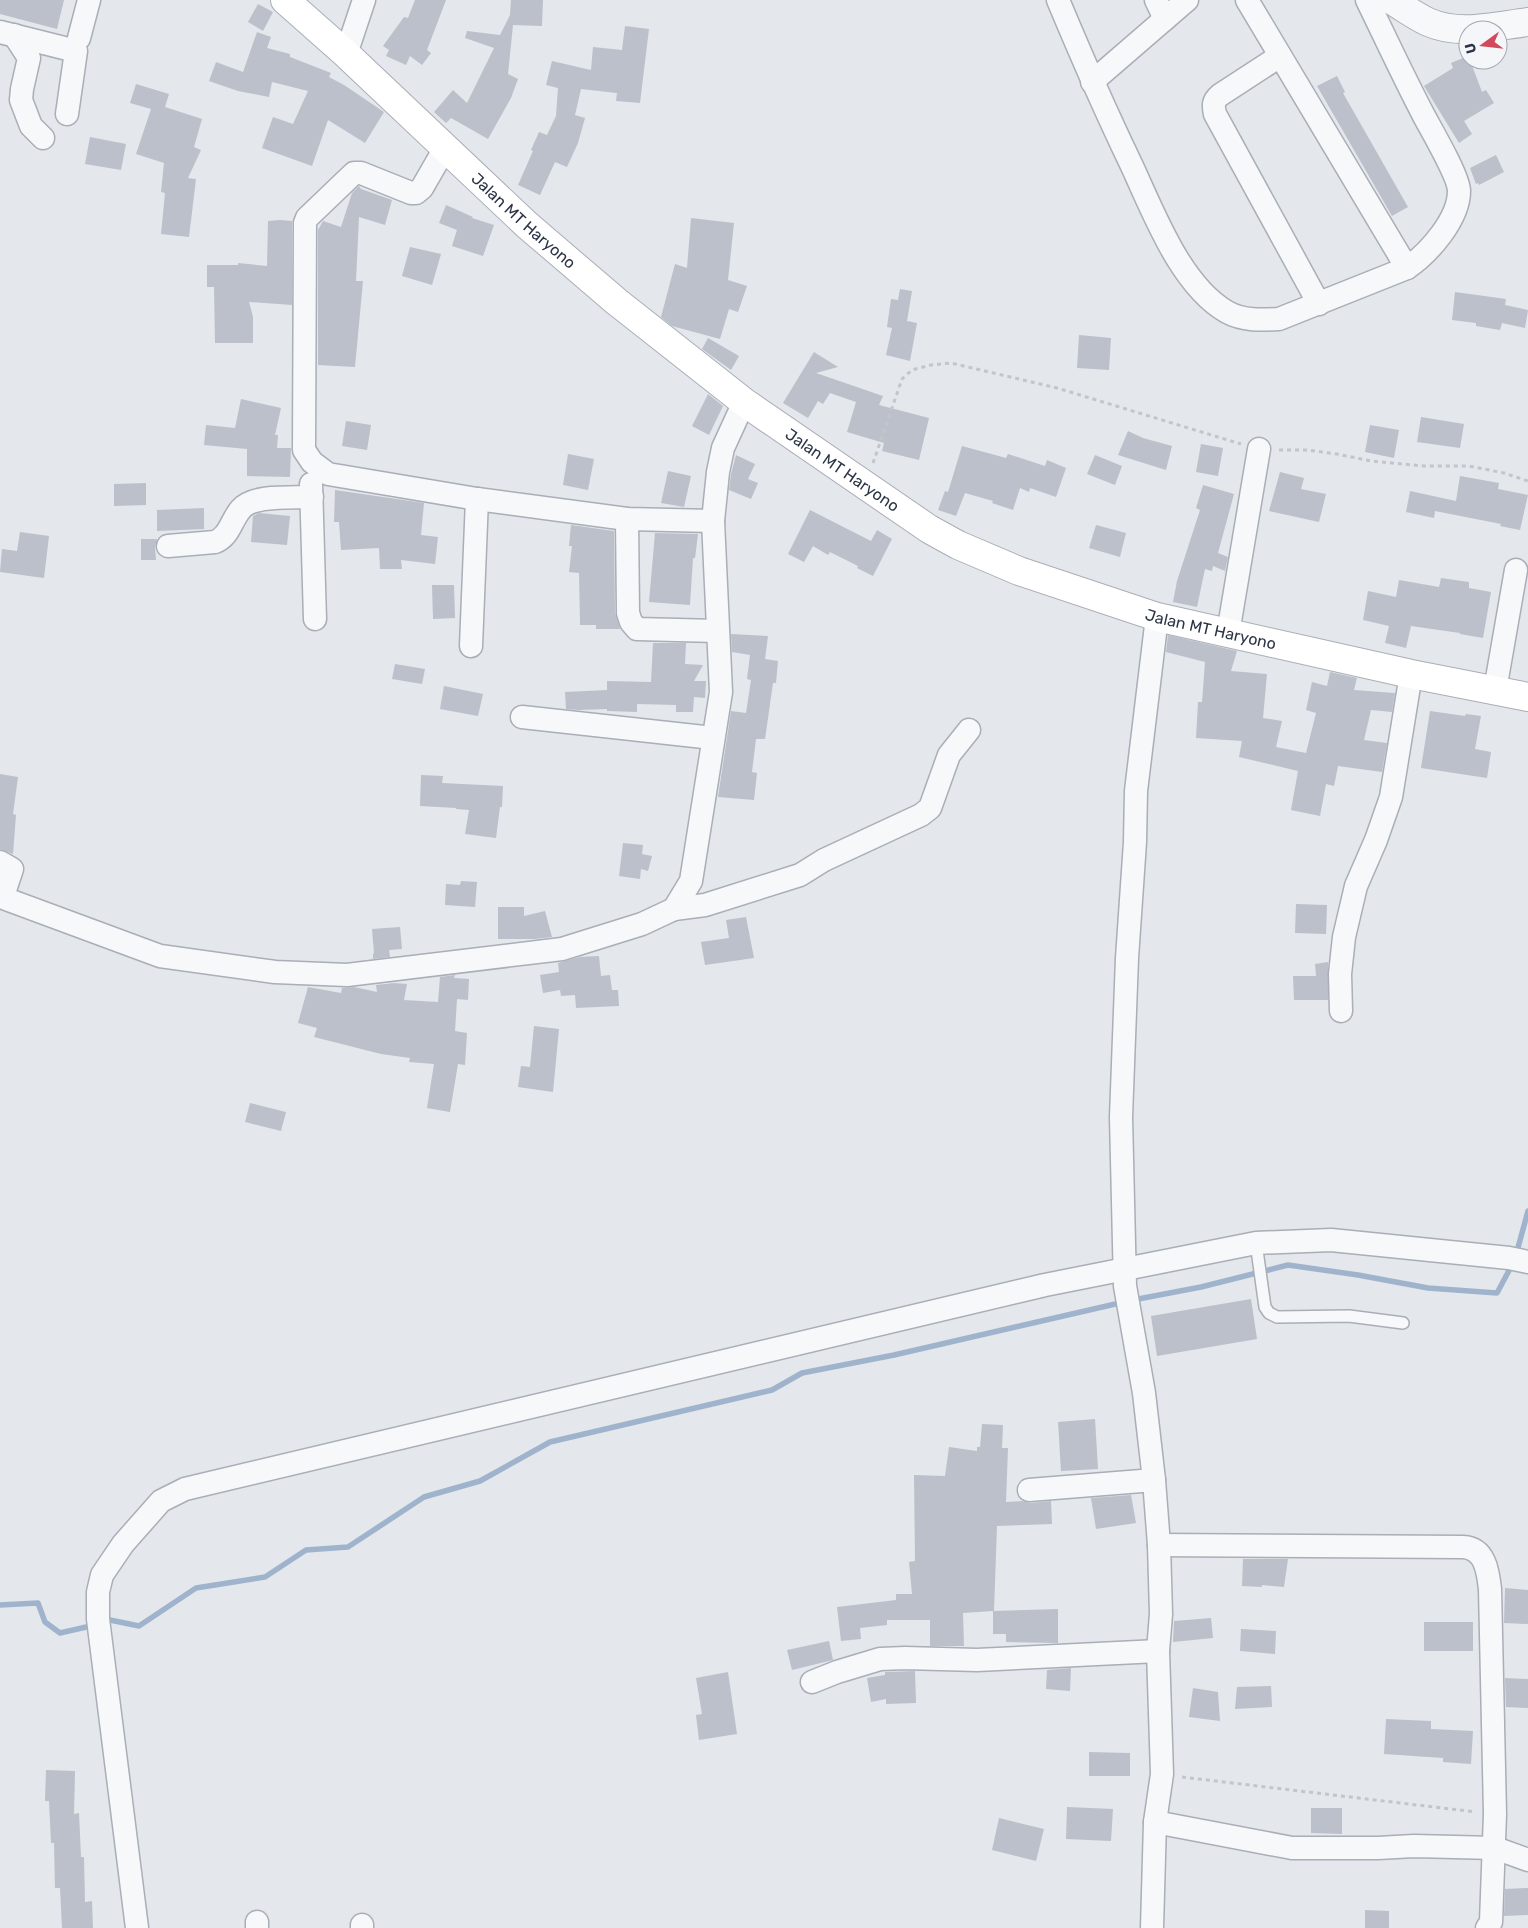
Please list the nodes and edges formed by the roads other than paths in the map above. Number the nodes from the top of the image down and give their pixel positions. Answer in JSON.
{"nodes":[{"id":1,"x":89,"y":0,"type":"edge"},
{"id":2,"x":285,"y":0,"type":"edge"},
{"id":3,"x":364,"y":0,"type":"edge"},
{"id":4,"x":1058,"y":0,"type":"edge"},
{"id":5,"x":1188,"y":0,"type":"edge"},
{"id":6,"x":1247,"y":0,"type":"edge"},
{"id":7,"x":1367,"y":0,"type":"edge"},
{"id":8,"x":1390,"y":0,"type":"edge"},
{"id":9,"x":1160,"y":10,"type":"edge"},
{"id":10,"x":1528,"y":22,"type":"edge"},
{"id":11,"x":7,"y":34,"type":"edge"},
{"id":12,"x":79,"y":38,"type":"dead end"},
{"id":13,"x":346,"y":54,"type":"junction"},
{"id":14,"x":1280,"y":56,"type":"junction"},
{"id":15,"x":1092,"y":82,"type":"junction"},
{"id":16,"x":67,"y":114,"type":"dead end"},
{"id":17,"x":43,"y":138,"type":"dead end"},
{"id":18,"x":445,"y":148,"type":"junction"},
{"id":19,"x":1407,"y":268,"type":"junction"},
{"id":20,"x":1318,"y":304,"type":"junction"},
{"id":21,"x":744,"y":402,"type":"junction"},
{"id":22,"x":1259,"y":449,"type":"road end"},
{"id":23,"x":307,"y":456,"type":"junction"},
{"id":24,"x":312,"y":497,"type":"junction"},
{"id":25,"x":477,"y":499,"type":"junction"},
{"id":26,"x":628,"y":518,"type":"junction"},
{"id":27,"x":713,"y":521,"type":"junction"},
{"id":28,"x":168,"y":546,"type":"dead end"},
{"id":29,"x":1516,"y":570,"type":"dead end"},
{"id":30,"x":1158,"y":617,"type":"junction"},
{"id":31,"x":315,"y":619,"type":"dead end"},
{"id":32,"x":717,"y":631,"type":"junction"},
{"id":33,"x":1228,"y":633,"type":"junction"},
{"id":34,"x":472,"y":646,"type":"dead end"},
{"id":35,"x":1410,"y":674,"type":"junction"},
{"id":36,"x":1495,"y":690,"type":"junction"},
{"id":37,"x":1528,"y":697,"type":"edge"},
{"id":38,"x":522,"y":717,"type":"dead end"},
{"id":39,"x":968,"y":730,"type":"dead end"},
{"id":40,"x":713,"y":738,"type":"junction"},
{"id":41,"x":0,"y":862,"type":"edge"},
{"id":42,"x":674,"y":909,"type":"junction"},
{"id":43,"x":1341,"y":1011,"type":"dead end"},
{"id":44,"x":1257,"y":1249,"type":"junction"},
{"id":45,"x":1521,"y":1261,"type":"edge"},
{"id":46,"x":1124,"y":1278,"type":"junction"},
{"id":47,"x":1403,"y":1323,"type":"dead end"},
{"id":48,"x":1154,"y":1480,"type":"junction"},
{"id":49,"x":1028,"y":1490,"type":"dead end"},
{"id":50,"x":1159,"y":1545,"type":"junction"},
{"id":51,"x":1158,"y":1651,"type":"junction"},
{"id":52,"x":812,"y":1682,"type":"dead end"},
{"id":53,"x":1155,"y":1822,"type":"junction"},
{"id":54,"x":1494,"y":1848,"type":"junction"},
{"id":55,"x":1528,"y":1860,"type":"edge"},
{"id":56,"x":137,"y":1928,"type":"edge"},
{"id":57,"x":1152,"y":1928,"type":"edge"},
{"id":58,"x":1487,"y":1928,"type":"edge"}],
"edges":[{"from":1,"to":12,"type":"street"},
{"from":2,"to":13,"type":"main road","name":"Jalan MT Haryono"},
{"from":3,"to":13,"type":"street"},
{"from":4,"to":15,"type":"street"},
{"from":5,"to":9,"type":"street"},
{"from":6,"to":14,"type":"street"},
{"from":7,"to":19,"type":"street"},
{"from":8,"to":10,"type":"street"},
{"from":9,"to":15,"type":"street"},
{"from":11,"to":16,"type":"street"},
{"from":11,"to":17,"type":"street"},
{"from":13,"to":18,"type":"main road","name":"Jalan MT Haryono"},
{"from":14,"to":19,"type":"street"},
{"from":14,"to":20,"type":"street"},
{"from":15,"to":20,"type":"street"},
{"from":18,"to":21,"type":"main road","name":"Jalan MT Haryono"},
{"from":18,"to":23,"type":"street"},
{"from":19,"to":20,"type":"street"},
{"from":21,"to":27,"type":"street"},
{"from":21,"to":30,"type":"main road","name":"Jalan MT Haryono"},
{"from":22,"to":33,"type":"street"},
{"from":23,"to":24,"type":"street"},
{"from":23,"to":25,"type":"street"},
{"from":24,"to":28,"type":"street"},
{"from":24,"to":31,"type":"street"},
{"from":25,"to":26,"type":"street"},
{"from":25,"to":34,"type":"street"},
{"from":26,"to":27,"type":"street"},
{"from":26,"to":32,"type":"street"},
{"from":27,"to":32,"type":"street"},
{"from":29,"to":36,"type":"street"},
{"from":30,"to":33,"type":"main road","name":"Jalan MT Haryono"},
{"from":30,"to":46,"type":"street"},
{"from":32,"to":40,"type":"street"},
{"from":33,"to":35,"type":"main road","name":"Jalan MT Haryono"},
{"from":35,"to":36,"type":"main road","name":"Jalan MT Haryono"},
{"from":35,"to":43,"type":"street"},
{"from":36,"to":37,"type":"main road","name":"Jalan MT Haryono"},
{"from":38,"to":40,"type":"street"},
{"from":39,"to":42,"type":"street"},
{"from":40,"to":42,"type":"street"},
{"from":41,"to":42,"type":"street"},
{"from":44,"to":45,"type":"street"},
{"from":44,"to":46,"type":"street"},
{"from":44,"to":47,"type":"lane"},
{"from":46,"to":48,"type":"street"},
{"from":46,"to":56,"type":"street"},
{"from":48,"to":49,"type":"street"},
{"from":48,"to":50,"type":"street"},
{"from":50,"to":51,"type":"street"},
{"from":50,"to":54,"type":"street"},
{"from":51,"to":52,"type":"street"},
{"from":51,"to":53,"type":"street"},
{"from":53,"to":54,"type":"street"},
{"from":53,"to":57,"type":"street"},
{"from":54,"to":55,"type":"street"},
{"from":54,"to":58,"type":"street"}]}
